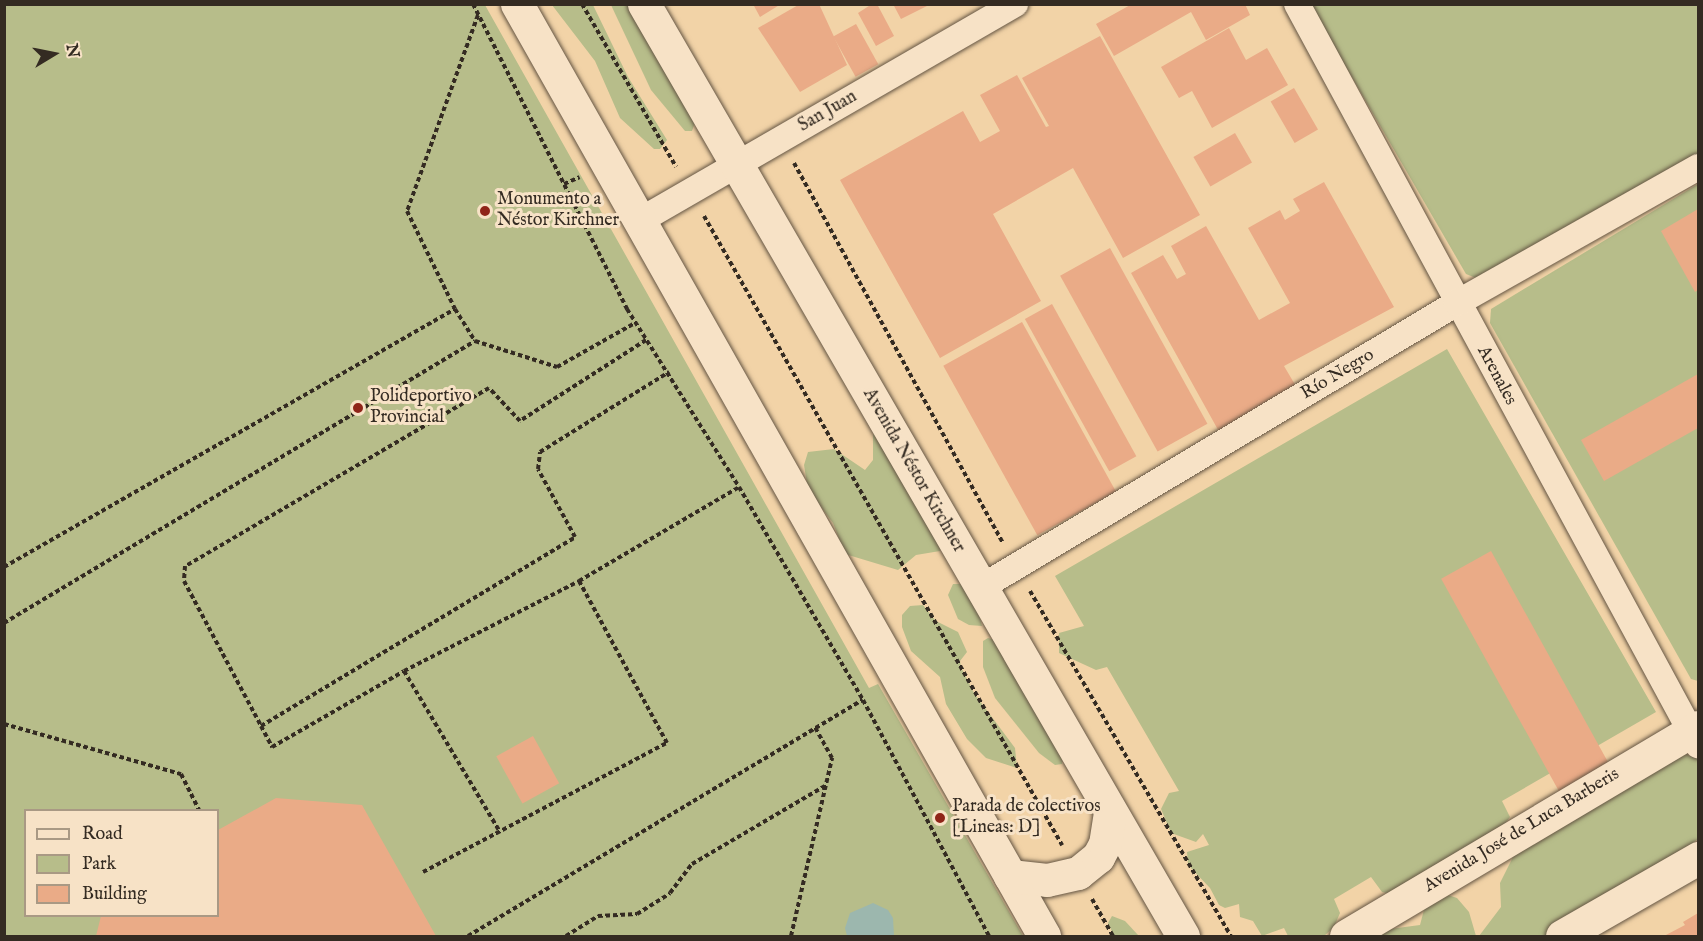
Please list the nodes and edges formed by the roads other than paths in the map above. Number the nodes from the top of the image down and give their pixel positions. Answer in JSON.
{"nodes":[{"id":1,"x":517,"y":4,"type":"edge"},
{"id":2,"x":644,"y":4,"type":"edge"},
{"id":3,"x":1297,"y":4,"type":"edge"},
{"id":4,"x":1001,"y":8,"type":"edge"},
{"id":5,"x":736,"y":165,"type":"junction"},
{"id":6,"x":1698,"y":167,"type":"edge"},
{"id":7,"x":641,"y":220,"type":"junction"},
{"id":8,"x":1457,"y":303,"type":"junction"},
{"id":9,"x":980,"y":588,"type":"junction"},
{"id":10,"x":1695,"y":735,"type":"edge"},
{"id":11,"x":1110,"y":811,"type":"junction"},
{"id":12,"x":1698,"y":858,"type":"edge"},
{"id":13,"x":1010,"y":876,"type":"junction"},
{"id":14,"x":1044,"y":936,"type":"edge"},
{"id":15,"x":1183,"y":936,"type":"edge"},
{"id":16,"x":1346,"y":936,"type":"edge"},
{"id":17,"x":1562,"y":936,"type":"edge"}],
"edges":[{"from":1,"to":7,"type":"main road"},
{"from":2,"to":5,"type":"main road","name":"Avenida Néstor Kirchner"},
{"from":3,"to":8,"type":"street","name":"Arenales"},
{"from":4,"to":5,"type":"street","name":"San Juan"},
{"from":5,"to":7,"type":"street","name":"San Juan"},
{"from":5,"to":9,"type":"main road","name":"Avenida Néstor Kirchner"},
{"from":6,"to":8,"type":"street","name":"Río Negro"},
{"from":7,"to":13,"type":"main road"},
{"from":8,"to":9,"type":"street","name":"Río Negro"},
{"from":8,"to":10,"type":"street","name":"Arenales"},
{"from":9,"to":11,"type":"main road","name":"Avenida Néstor Kirchner"},
{"from":10,"to":16,"type":"main road","name":"Avenida José de Luca Barberis"},
{"from":11,"to":13,"type":"main road"},
{"from":11,"to":15,"type":"main road","name":"Avenida Néstor Kirchner"},
{"from":12,"to":17,"type":"main road"},
{"from":13,"to":14,"type":"main road"}]}
